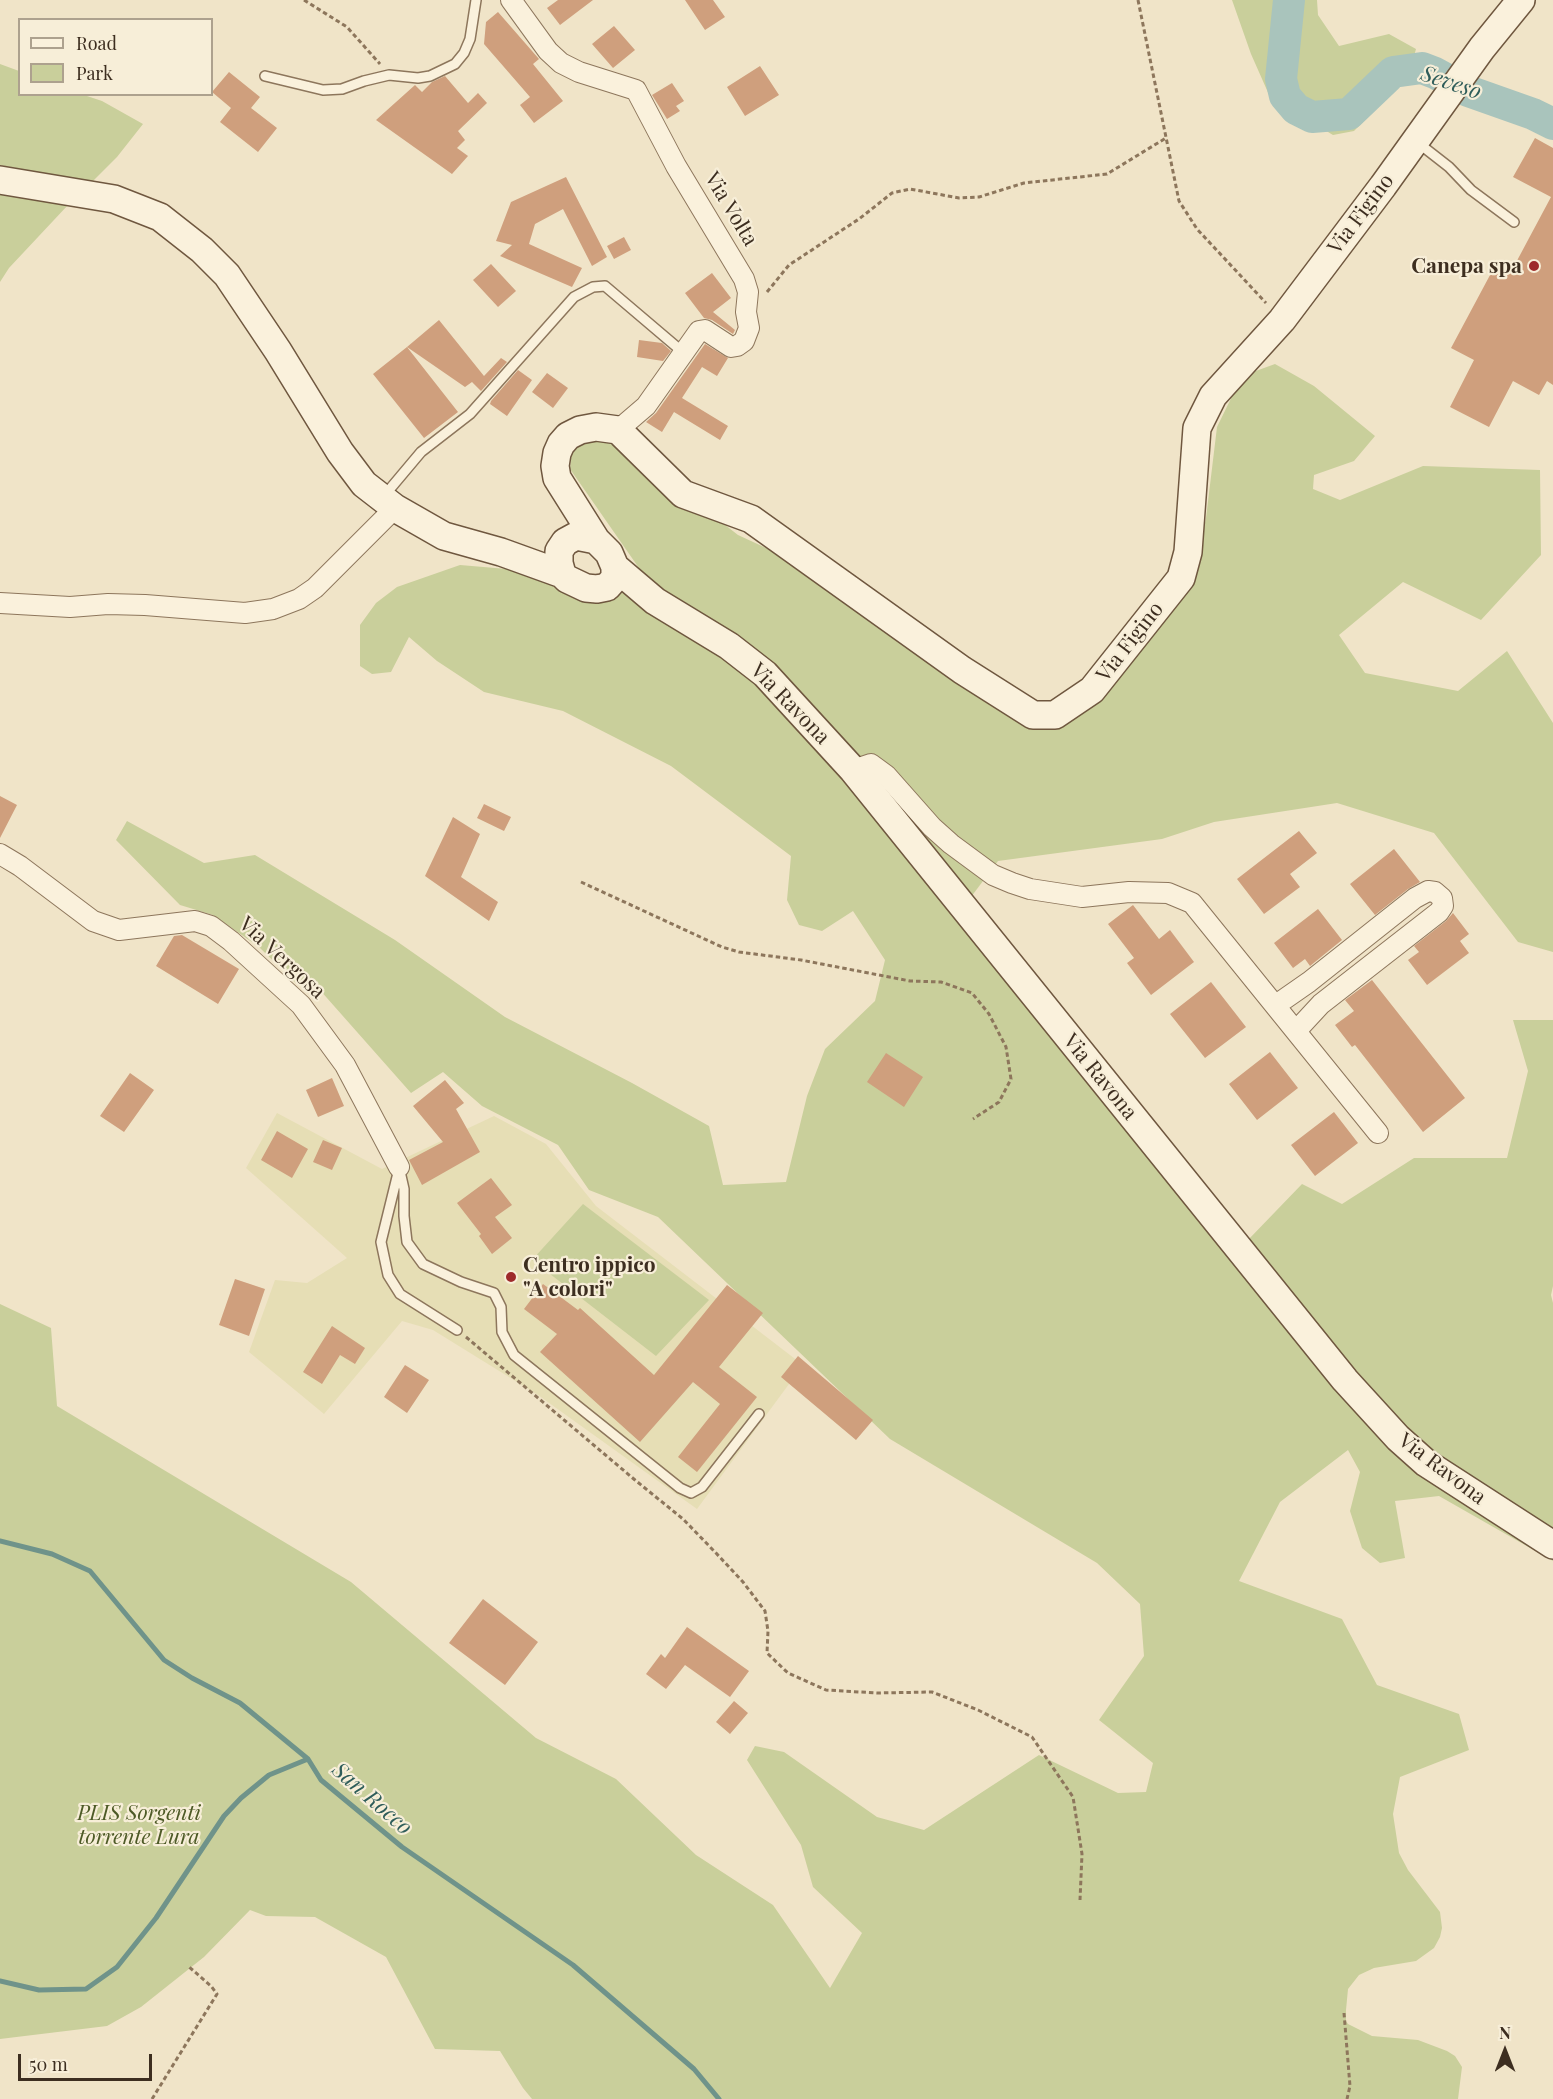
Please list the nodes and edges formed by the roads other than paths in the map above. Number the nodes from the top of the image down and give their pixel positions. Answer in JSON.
{"nodes":[{"id":1,"x":476,"y":0,"type":"edge"},
{"id":2,"x":511,"y":0,"type":"edge"},
{"id":3,"x":1521,"y":0,"type":"edge"},
{"id":4,"x":265,"y":76,"type":"dead end"},
{"id":5,"x":1415,"y":141,"type":"junction"},
{"id":6,"x":0,"y":180,"type":"edge"},
{"id":7,"x":1514,"y":222,"type":"dead end"},
{"id":8,"x":677,"y":364,"type":"junction"},
{"id":9,"x":618,"y":430,"type":"junction"},
{"id":10,"x":389,"y":503,"type":"junction"},
{"id":11,"x":577,"y":512,"type":"junction"},
{"id":12,"x":596,"y":540,"type":"junction"},
{"id":13,"x":566,"y":542,"type":"junction"},
{"id":14,"x":501,"y":552,"type":"junction"},
{"id":15,"x":562,"y":574,"type":"junction"},
{"id":16,"x":611,"y":577,"type":"junction"},
{"id":17,"x":0,"y":603,"type":"edge"},
{"id":18,"x":853,"y":770,"type":"junction"},
{"id":19,"x":0,"y":854,"type":"edge"},
{"id":20,"x":1373,"y":931,"type":"junction"},
{"id":21,"x":1389,"y":951,"type":"junction"},
{"id":22,"x":1275,"y":1005,"type":"junction"},
{"id":23,"x":1296,"y":1031,"type":"junction"},
{"id":24,"x":1378,"y":1133,"type":"dead end"},
{"id":25,"x":399,"y":1167,"type":"junction"},
{"id":26,"x":457,"y":1330,"type":"road end"},
{"id":27,"x":759,"y":1414,"type":"dead end"},
{"id":28,"x":1553,"y":1545,"type":"edge"}],
"edges":[{"from":1,"to":4,"type":"lane"},
{"from":2,"to":8,"type":"street","name":"Via Volta"},
{"from":3,"to":5,"type":"street","name":"Via Figino"},
{"from":5,"to":7,"type":"lane"},
{"from":5,"to":9,"type":"street","name":"Via Figino"},
{"from":6,"to":10,"type":"street"},
{"from":8,"to":9,"type":"street"},
{"from":8,"to":10,"type":"lane"},
{"from":9,"to":11,"type":"street"},
{"from":10,"to":14,"type":"street"},
{"from":10,"to":17,"type":"street"},
{"from":11,"to":12,"type":"street"},
{"from":11,"to":13,"type":"street"},
{"from":12,"to":13,"type":"street"},
{"from":12,"to":16,"type":"street"},
{"from":13,"to":14,"type":"street"},
{"from":13,"to":15,"type":"street"},
{"from":14,"to":15,"type":"street"},
{"from":15,"to":16,"type":"street"},
{"from":16,"to":18,"type":"street","name":"Via Ravona"},
{"from":18,"to":22,"type":"street"},
{"from":18,"to":28,"type":"street","name":"Via Ravona"},
{"from":19,"to":25,"type":"street","name":"Via Vergosa"},
{"from":20,"to":21,"type":"street"},
{"from":20,"to":21,"type":"street"},
{"from":20,"to":22,"type":"street"},
{"from":21,"to":23,"type":"street"},
{"from":22,"to":23,"type":"street"},
{"from":23,"to":24,"type":"street"},
{"from":25,"to":26,"type":"lane"},
{"from":25,"to":27,"type":"lane"}]}
